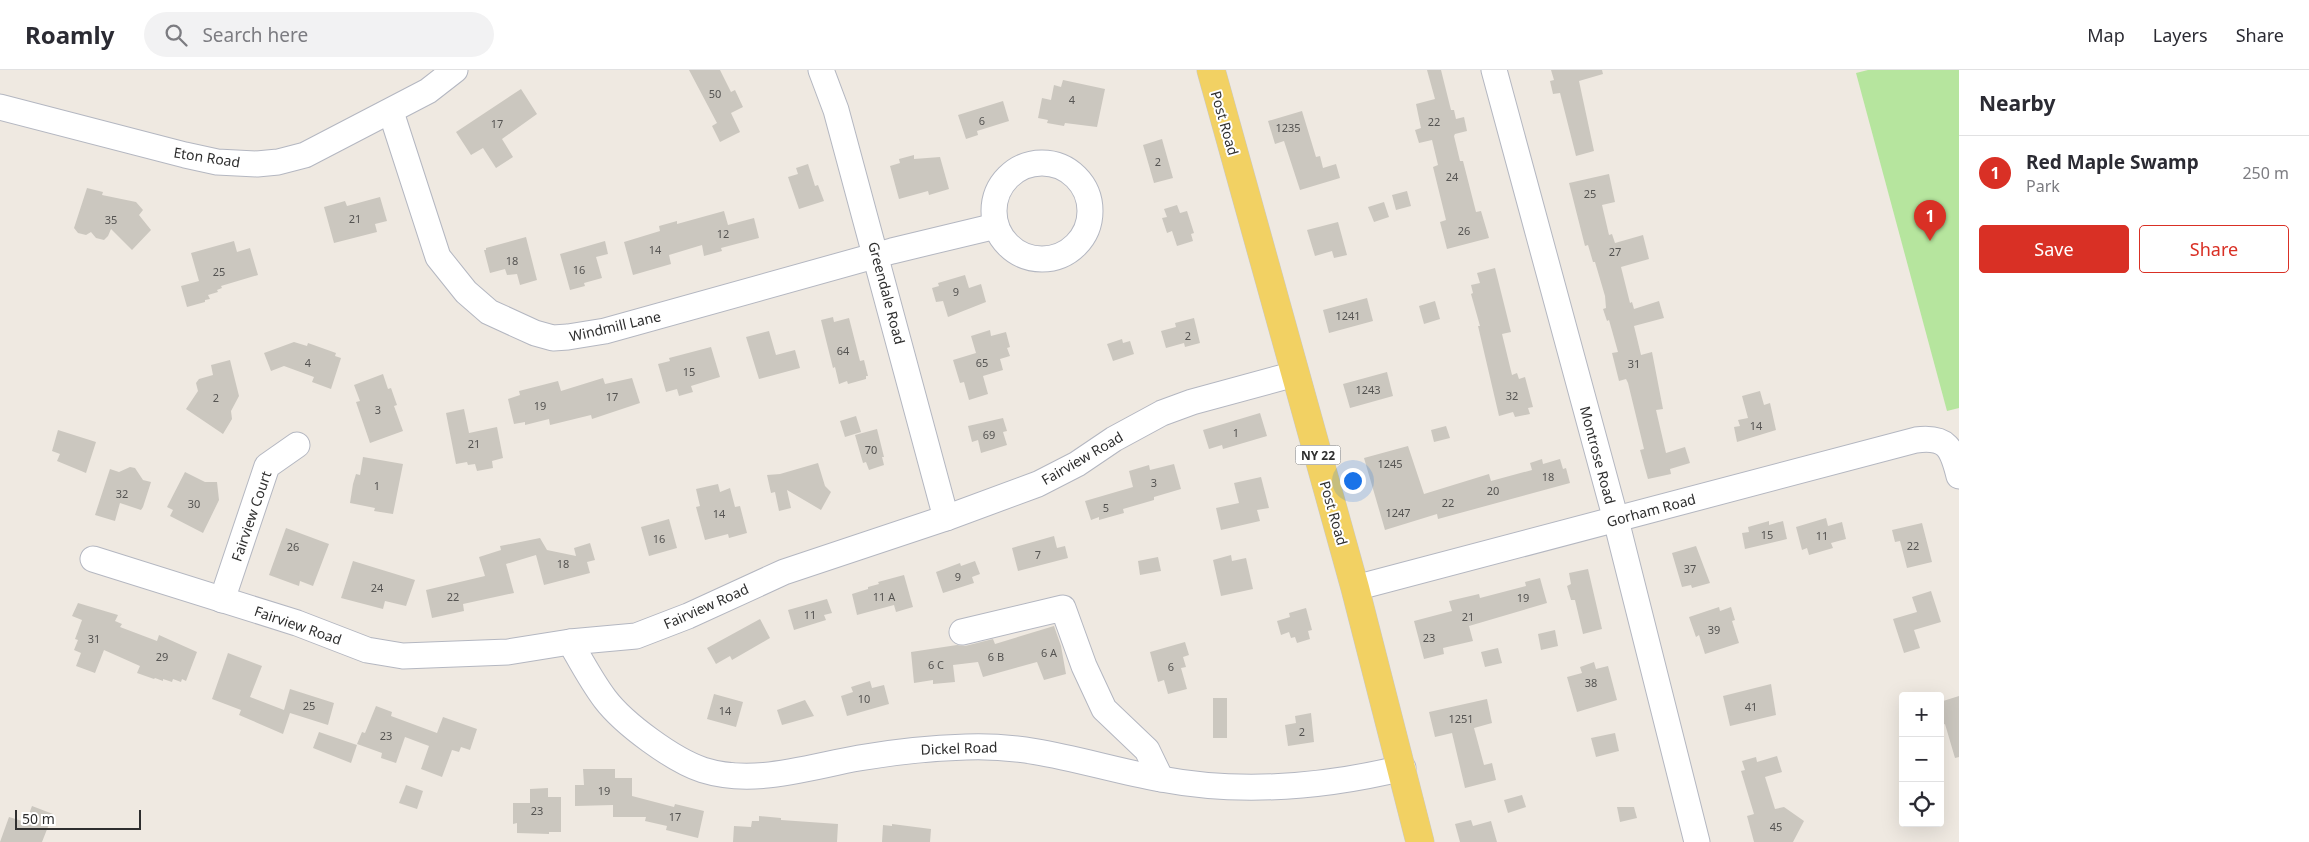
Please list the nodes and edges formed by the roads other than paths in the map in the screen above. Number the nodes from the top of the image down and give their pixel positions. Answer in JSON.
{"nodes":[{"id":1,"x":455,"y":70,"type":"edge"},
{"id":2,"x":821,"y":70,"type":"edge"},
{"id":3,"x":1211,"y":70,"type":"edge"},
{"id":4,"x":1494,"y":70,"type":"edge"},
{"id":5,"x":0,"y":107,"type":"edge"},
{"id":6,"x":391,"y":112,"type":"junction"},
{"id":7,"x":996,"y":226,"type":"dead end"},
{"id":8,"x":877,"y":256,"type":"junction"},
{"id":9,"x":1295,"y":374,"type":"junction"},
{"id":10,"x":297,"y":445,"type":"dead end"},
{"id":11,"x":1959,"y":476,"type":"edge"},
{"id":12,"x":946,"y":518,"type":"junction"},
{"id":13,"x":1616,"y":520,"type":"junction"},
{"id":14,"x":93,"y":559,"type":"dead end"},
{"id":15,"x":1355,"y":588,"type":"junction"},
{"id":16,"x":222,"y":600,"type":"junction"},
{"id":17,"x":962,"y":632,"type":"dead end"},
{"id":18,"x":570,"y":642,"type":"junction"},
{"id":19,"x":1403,"y":768,"type":"junction"},
{"id":20,"x":1161,"y":779,"type":"junction"},
{"id":21,"x":1420,"y":842,"type":"edge"},
{"id":22,"x":1697,"y":842,"type":"edge"}],
"edges":[{"from":1,"to":6,"type":"street","name":"Eton Road"},
{"from":2,"to":8,"type":"street","name":"Greendale Road"},
{"from":3,"to":9,"type":"main road","name":"Post Road","number":"NY 22"},
{"from":4,"to":13,"type":"street","name":"Montrose Road"},
{"from":5,"to":6,"type":"street","name":"Eton Road"},
{"from":6,"to":8,"type":"street","name":"Windmill Lane"},
{"from":7,"to":8,"type":"street","name":"Windmill Lane"},
{"from":8,"to":12,"type":"street","name":"Greendale Road"},
{"from":9,"to":12,"type":"street","name":"Fairview Road"},
{"from":9,"to":15,"type":"main road","name":"Post Road","number":"NY 22"},
{"from":10,"to":16,"type":"street","name":"Fairview Court"},
{"from":11,"to":13,"type":"street","name":"Gorham Road"},
{"from":12,"to":18,"type":"street","name":"Fairview Road"},
{"from":13,"to":15,"type":"street","name":"Gorham Road"},
{"from":13,"to":22,"type":"street","name":"Montrose Road"},
{"from":14,"to":16,"type":"street","name":"Fairview Road"},
{"from":15,"to":19,"type":"main road","name":"Post Road","number":"NY 22"},
{"from":16,"to":18,"type":"street","name":"Fairview Road"},
{"from":17,"to":20,"type":"street"},
{"from":18,"to":20,"type":"street","name":"Dickel Road"},
{"from":19,"to":20,"type":"street","name":"Dickel Road"},
{"from":19,"to":21,"type":"main road","name":"Post Road","number":"NY 22"}]}
